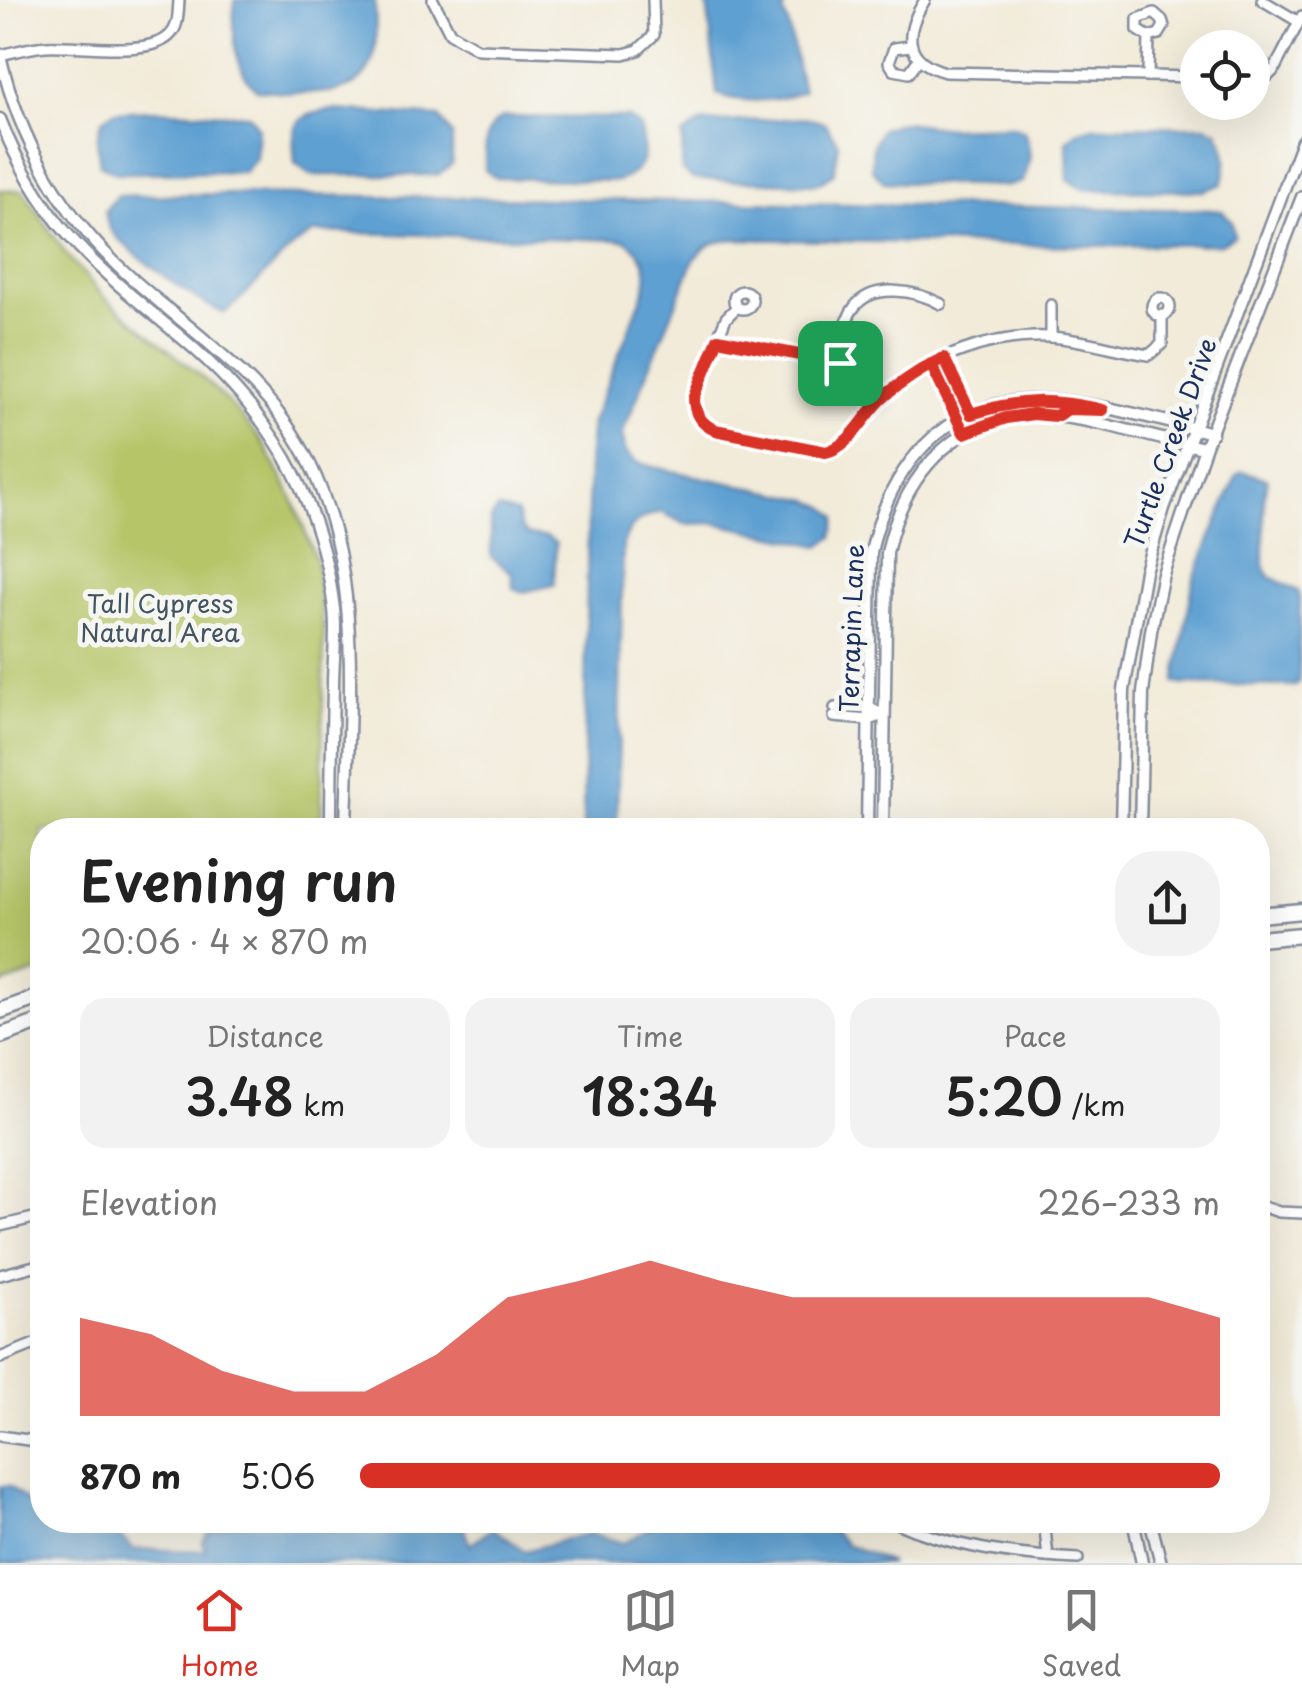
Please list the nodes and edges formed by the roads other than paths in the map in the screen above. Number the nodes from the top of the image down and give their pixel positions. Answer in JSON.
{"nodes":[{"id":1,"x":178,"y":0,"type":"edge"},
{"id":2,"x":433,"y":0,"type":"edge"},
{"id":3,"x":653,"y":0,"type":"edge"},
{"id":4,"x":925,"y":0,"type":"edge"},
{"id":5,"x":1262,"y":0,"type":"edge"},
{"id":6,"x":1300,"y":18,"type":"edge"},
{"id":7,"x":450,"y":33,"type":"junction"},
{"id":8,"x":1149,"y":37,"type":"dead end"},
{"id":9,"x":438,"y":42,"type":"dead end"},
{"id":10,"x":910,"y":46,"type":"junction"},
{"id":11,"x":0,"y":55,"type":"edge"},
{"id":12,"x":918,"y":60,"type":"junction"},
{"id":13,"x":1270,"y":74,"type":"edge"},
{"id":14,"x":1148,"y":76,"type":"junction"},
{"id":15,"x":1180,"y":77,"type":"edge"},
{"id":16,"x":0,"y":119,"type":"edge"},
{"id":17,"x":1302,"y":141,"type":"edge"},
{"id":18,"x":1302,"y":197,"type":"edge"},
{"id":19,"x":1280,"y":203,"type":"junction"},
{"id":20,"x":1296,"y":215,"type":"junction"},
{"id":21,"x":941,"y":304,"type":"dead end"},
{"id":22,"x":1051,"y":305,"type":"dead end"},
{"id":23,"x":737,"y":307,"type":"dead end"},
{"id":24,"x":1162,"y":315,"type":"dead end"},
{"id":25,"x":1051,"y":337,"type":"junction"},
{"id":26,"x":718,"y":339,"type":"junction"},
{"id":27,"x":944,"y":358,"type":"junction"},
{"id":28,"x":840,"y":363,"type":"junction"},
{"id":29,"x":931,"y":364,"type":"junction"},
{"id":30,"x":884,"y":396,"type":"junction"},
{"id":31,"x":1103,"y":410,"type":"junction"},
{"id":32,"x":971,"y":414,"type":"junction"},
{"id":33,"x":1056,"y":416,"type":"junction"},
{"id":34,"x":958,"y":420,"type":"junction"},
{"id":35,"x":978,"y":428,"type":"junction"},
{"id":36,"x":1194,"y":428,"type":"junction"},
{"id":37,"x":964,"y":433,"type":"junction"},
{"id":38,"x":1212,"y":433,"type":"junction"},
{"id":39,"x":1188,"y":446,"type":"junction"},
{"id":40,"x":1206,"y":448,"type":"junction"},
{"id":41,"x":1145,"y":570,"type":"junction"},
{"id":42,"x":1160,"y":588,"type":"junction"},
{"id":43,"x":868,"y":707,"type":"junction"},
{"id":44,"x":1142,"y":707,"type":"junction"},
{"id":45,"x":1122,"y":708,"type":"junction"},
{"id":46,"x":884,"y":715,"type":"junction"},
{"id":47,"x":868,"y":720,"type":"junction"},
{"id":48,"x":331,"y":818,"type":"edge"},
{"id":49,"x":346,"y":818,"type":"edge"},
{"id":50,"x":867,"y":818,"type":"edge"},
{"id":51,"x":883,"y":818,"type":"edge"},
{"id":52,"x":1121,"y":818,"type":"edge"},
{"id":53,"x":1140,"y":818,"type":"edge"},
{"id":54,"x":1302,"y":911,"type":"edge"},
{"id":55,"x":1270,"y":914,"type":"edge"},
{"id":56,"x":1302,"y":935,"type":"edge"},
{"id":57,"x":1270,"y":938,"type":"edge"},
{"id":58,"x":30,"y":1000,"type":"edge"},
{"id":59,"x":0,"y":1011,"type":"edge"},
{"id":60,"x":30,"y":1025,"type":"edge"},
{"id":61,"x":0,"y":1036,"type":"edge"},
{"id":62,"x":1270,"y":1209,"type":"edge"},
{"id":63,"x":1302,"y":1212,"type":"edge"},
{"id":64,"x":30,"y":1219,"type":"edge"},
{"id":65,"x":0,"y":1226,"type":"edge"},
{"id":66,"x":30,"y":1267,"type":"edge"},
{"id":67,"x":0,"y":1275,"type":"edge"},
{"id":68,"x":30,"y":1346,"type":"edge"},
{"id":69,"x":0,"y":1358,"type":"edge"},
{"id":70,"x":0,"y":1436,"type":"edge"},
{"id":71,"x":30,"y":1440,"type":"edge"},
{"id":72,"x":918,"y":1533,"type":"edge"},
{"id":73,"x":1045,"y":1533,"type":"edge"},
{"id":74,"x":1136,"y":1533,"type":"edge"},
{"id":75,"x":1153,"y":1533,"type":"edge"},
{"id":76,"x":1048,"y":1557,"type":"junction"},
{"id":77,"x":1078,"y":1558,"type":"dead end"},
{"id":78,"x":1142,"y":1563,"type":"edge"},
{"id":79,"x":1160,"y":1563,"type":"edge"}],
"edges":[{"from":1,"to":11,"type":"street"},
{"from":2,"to":7,"type":"street"},
{"from":3,"to":7,"type":"street"},
{"from":4,"to":10,"type":"street"},
{"from":5,"to":6,"type":"street"},
{"from":6,"to":13,"type":"street"},
{"from":7,"to":9,"type":"street"},
{"from":8,"to":14,"type":"street"},
{"from":10,"to":12,"type":"street"},
{"from":10,"to":12,"type":"street"},
{"from":11,"to":49,"type":"street"},
{"from":12,"to":14,"type":"street"},
{"from":14,"to":15,"type":"street"},
{"from":16,"to":48,"type":"street"},
{"from":17,"to":19,"type":"street","name":"Turtle Creek Drive"},
{"from":18,"to":20,"type":"street","name":"Turtle Creek Drive"},
{"from":19,"to":20,"type":"street"},
{"from":19,"to":36,"type":"street","name":"Turtle Creek Drive"},
{"from":20,"to":38,"type":"street","name":"Turtle Creek Drive"},
{"from":21,"to":28,"type":"street"},
{"from":22,"to":25,"type":"street"},
{"from":23,"to":26,"type":"street"},
{"from":24,"to":25,"type":"street"},
{"from":25,"to":27,"type":"street"},
{"from":26,"to":28,"type":"street"},
{"from":26,"to":30,"type":"street"},
{"from":27,"to":29,"type":"street"},
{"from":27,"to":32,"type":"street"},
{"from":28,"to":30,"type":"street"},
{"from":29,"to":30,"type":"street"},
{"from":29,"to":34,"type":"street"},
{"from":31,"to":32,"type":"street","name":"Terrapin Lane"},
{"from":31,"to":33,"type":"street"},
{"from":31,"to":36,"type":"street","name":"Terrapin Lane"},
{"from":32,"to":34,"type":"street","name":"Terrapin Lane"},
{"from":32,"to":35,"type":"street"},
{"from":33,"to":35,"type":"street","name":"Terrapin Lane"},
{"from":33,"to":39,"type":"street","name":"Terrapin Lane"},
{"from":34,"to":37,"type":"street"},
{"from":34,"to":43,"type":"street","name":"Terrapin Lane"},
{"from":35,"to":37,"type":"street","name":"Terrapin Lane"},
{"from":36,"to":38,"type":"street","name":"Terrapin Lane"},
{"from":36,"to":39,"type":"street","name":"Turtle Creek Drive"},
{"from":37,"to":46,"type":"street","name":"Terrapin Lane"},
{"from":38,"to":40,"type":"street","name":"Turtle Creek Drive"},
{"from":39,"to":40,"type":"street","name":"Terrapin Lane"},
{"from":39,"to":41,"type":"street","name":"Turtle Creek Drive"},
{"from":40,"to":42,"type":"street","name":"Turtle Creek Drive"},
{"from":41,"to":42,"type":"street"},
{"from":41,"to":45,"type":"street","name":"Turtle Creek Drive"},
{"from":42,"to":44,"type":"street","name":"Turtle Creek Drive"},
{"from":43,"to":46,"type":"street"},
{"from":43,"to":47,"type":"street","name":"Terrapin Lane"},
{"from":43,"to":47,"type":"street"},
{"from":44,"to":45,"type":"street"},
{"from":44,"to":53,"type":"street","name":"Turtle Creek Drive"},
{"from":45,"to":52,"type":"street","name":"Turtle Creek Drive"},
{"from":46,"to":47,"type":"street"},
{"from":46,"to":51,"type":"street","name":"Terrapin Lane"},
{"from":47,"to":50,"type":"street","name":"Terrapin Lane"},
{"from":54,"to":55,"type":"main road"},
{"from":56,"to":57,"type":"main road"},
{"from":58,"to":59,"type":"main road"},
{"from":60,"to":61,"type":"main road"},
{"from":62,"to":63,"type":"street"},
{"from":64,"to":65,"type":"street"},
{"from":66,"to":67,"type":"street"},
{"from":68,"to":69,"type":"street"},
{"from":70,"to":71,"type":"street"},
{"from":72,"to":76,"type":"street"},
{"from":73,"to":76,"type":"street"},
{"from":74,"to":78,"type":"street"},
{"from":75,"to":79,"type":"street"},
{"from":76,"to":77,"type":"street"}]}
